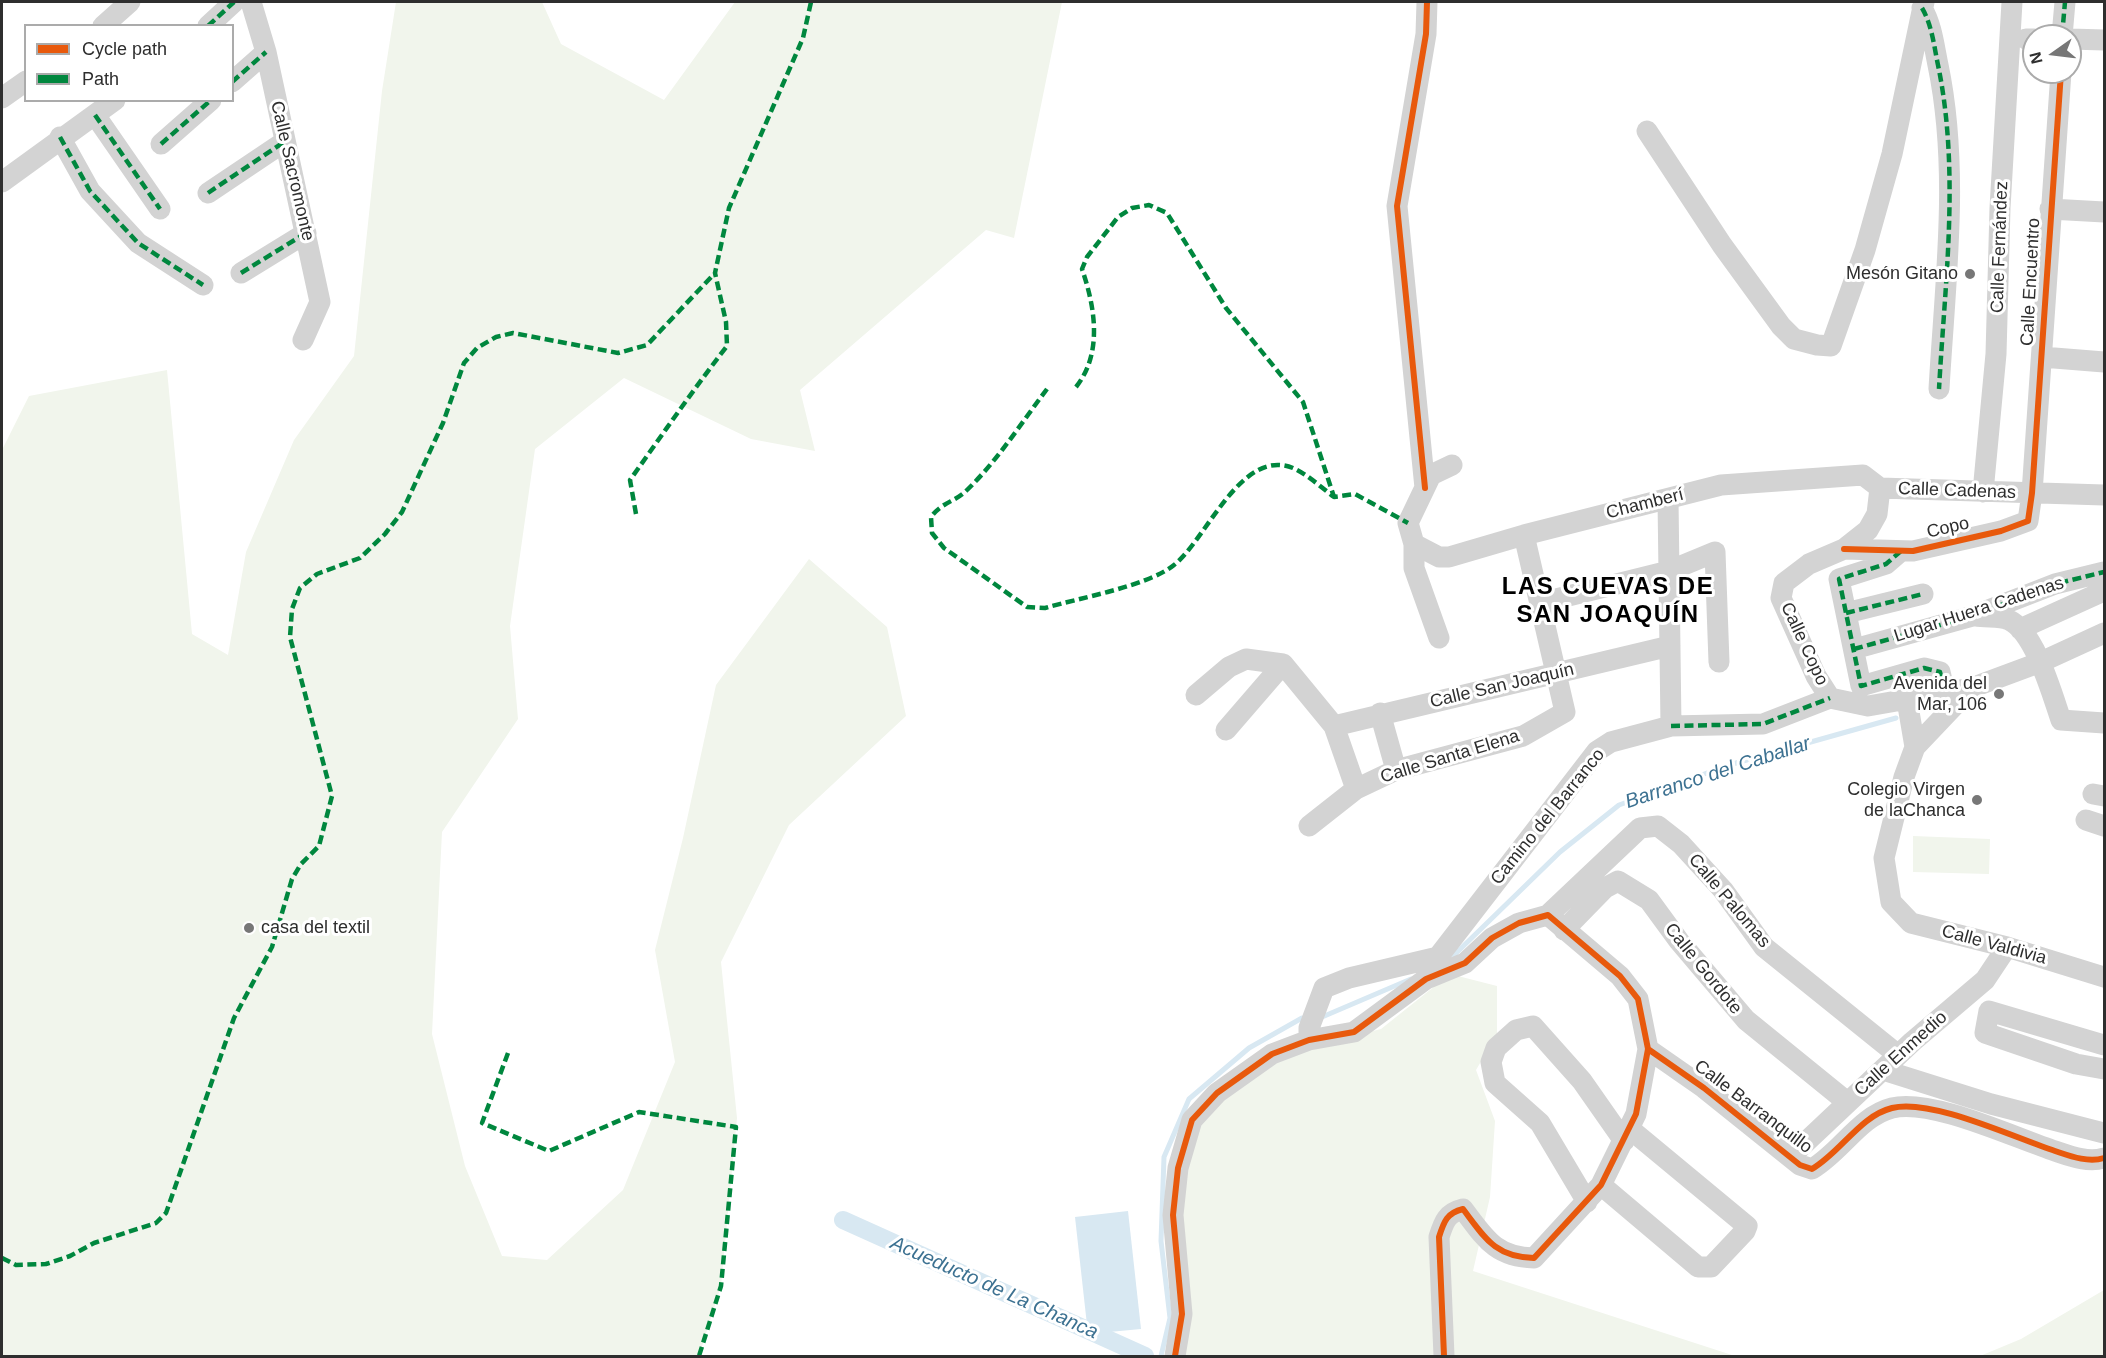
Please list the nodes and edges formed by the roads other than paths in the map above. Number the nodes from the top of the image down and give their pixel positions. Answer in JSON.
{"nodes":[{"id":1,"x":129,"y":2,"type":"edge"},
{"id":2,"x":234,"y":2,"type":"edge"},
{"id":3,"x":251,"y":2,"type":"edge"},
{"id":4,"x":1427,"y":2,"type":"edge"},
{"id":5,"x":2012,"y":2,"type":"edge"},
{"id":6,"x":2065,"y":2,"type":"edge"},
{"id":7,"x":1923,"y":5,"type":"edge"},
{"id":8,"x":105,"y":24,"type":"edge"},
{"id":9,"x":210,"y":24,"type":"edge"},
{"id":10,"x":2063,"y":24,"type":"edge"},
{"id":11,"x":2082,"y":39,"type":"edge"},
{"id":12,"x":2104,"y":40,"type":"edge"},
{"id":13,"x":266,"y":52,"type":"junction"},
{"id":14,"x":234,"y":80,"type":"edge"},
{"id":15,"x":24,"y":82,"type":"edge"},
{"id":16,"x":2060,"y":84,"type":"edge"},
{"id":17,"x":2,"y":98,"type":"edge"},
{"id":18,"x":112,"y":102,"type":"edge"},
{"id":19,"x":209,"y":102,"type":"edge"},
{"id":20,"x":95,"y":115,"type":"junction"},
{"id":21,"x":1647,"y":131,"type":"dead end"},
{"id":22,"x":60,"y":137,"type":"junction"},
{"id":23,"x":284,"y":142,"type":"junction"},
{"id":24,"x":161,"y":144,"type":"dead end"},
{"id":25,"x":2,"y":182,"type":"edge"},
{"id":26,"x":208,"y":193,"type":"dead end"},
{"id":27,"x":160,"y":208,"type":"dead end"},
{"id":28,"x":2050,"y":209,"type":"junction"},
{"id":29,"x":2104,"y":212,"type":"edge"},
{"id":30,"x":306,"y":232,"type":"junction"},
{"id":31,"x":241,"y":273,"type":"dead end"},
{"id":32,"x":203,"y":285,"type":"dead end"},
{"id":33,"x":303,"y":340,"type":"dead end"},
{"id":34,"x":2042,"y":357,"type":"junction"},
{"id":35,"x":2104,"y":362,"type":"edge"},
{"id":36,"x":1939,"y":389,"type":"dead end"},
{"id":37,"x":1452,"y":465,"type":"dead end"},
{"id":38,"x":1425,"y":488,"type":"junction"},
{"id":39,"x":1880,"y":488,"type":"junction"},
{"id":40,"x":1983,"y":492,"type":"junction"},
{"id":41,"x":2032,"y":493,"type":"junction"},
{"id":42,"x":2104,"y":495,"type":"edge"},
{"id":43,"x":1668,"y":499,"type":"junction"},
{"id":44,"x":1524,"y":535,"type":"junction"},
{"id":45,"x":1414,"y":544,"type":"junction"},
{"id":46,"x":1844,"y":549,"type":"junction"},
{"id":47,"x":1901,"y":551,"type":"junction"},
{"id":48,"x":1669,"y":571,"type":"junction"},
{"id":49,"x":2104,"y":572,"type":"edge"},
{"id":50,"x":2104,"y":591,"type":"edge"},
{"id":51,"x":1923,"y":594,"type":"dead end"},
{"id":52,"x":1540,"y":603,"type":"junction"},
{"id":53,"x":1846,"y":613,"type":"junction"},
{"id":54,"x":1973,"y":616,"type":"junction"},
{"id":55,"x":2020,"y":629,"type":"junction"},
{"id":56,"x":2104,"y":633,"type":"edge"},
{"id":57,"x":1439,"y":638,"type":"dead end"},
{"id":58,"x":1670,"y":646,"type":"junction"},
{"id":59,"x":1854,"y":649,"type":"junction"},
{"id":60,"x":1719,"y":662,"type":"dead end"},
{"id":61,"x":2041,"y":662,"type":"junction"},
{"id":62,"x":1283,"y":664,"type":"junction"},
{"id":63,"x":1557,"y":674,"type":"junction"},
{"id":64,"x":1971,"y":688,"type":"junction"},
{"id":65,"x":1945,"y":693,"type":"junction"},
{"id":66,"x":1196,"y":695,"type":"dead end"},
{"id":67,"x":1830,"y":698,"type":"junction"},
{"id":68,"x":1907,"y":700,"type":"junction"},
{"id":69,"x":1380,"y":713,"type":"junction"},
{"id":70,"x":2104,"y":723,"type":"edge"},
{"id":71,"x":1334,"y":726,"type":"junction"},
{"id":72,"x":1671,"y":726,"type":"junction"},
{"id":73,"x":1226,"y":730,"type":"dead end"},
{"id":74,"x":1916,"y":747,"type":"junction"},
{"id":75,"x":1396,"y":770,"type":"junction"},
{"id":76,"x":1356,"y":789,"type":"junction"},
{"id":77,"x":1309,"y":826,"type":"dead end"},
{"id":78,"x":1548,"y":915,"type":"junction"},
{"id":79,"x":1564,"y":930,"type":"junction"},
{"id":80,"x":2007,"y":947,"type":"junction"},
{"id":81,"x":2104,"y":977,"type":"edge"},
{"id":82,"x":1953,"y":1008,"type":"junction"},
{"id":83,"x":1987,"y":1021,"type":"junction"},
{"id":84,"x":1309,"y":1034,"type":"junction"},
{"id":85,"x":2104,"y":1045,"type":"edge"},
{"id":86,"x":1648,"y":1049,"type":"junction"},
{"id":87,"x":1898,"y":1055,"type":"junction"},
{"id":88,"x":2104,"y":1069,"type":"edge"},
{"id":89,"x":1883,"y":1070,"type":"junction"},
{"id":90,"x":1847,"y":1102,"type":"junction"},
{"id":91,"x":2104,"y":1133,"type":"edge"},
{"id":92,"x":1627,"y":1135,"type":"junction"},
{"id":93,"x":1790,"y":1157,"type":"junction"},
{"id":94,"x":2104,"y":1158,"type":"edge"},
{"id":95,"x":1601,"y":1185,"type":"junction"},
{"id":96,"x":1587,"y":1202,"type":"junction"},
{"id":97,"x":1175,"y":1356,"type":"edge"},
{"id":98,"x":1444,"y":1356,"type":"edge"}],
"edges":[{"from":1,"to":8,"type":"street"},
{"from":2,"to":9,"type":"street"},
{"from":3,"to":13,"type":"street","name":"Calle Sacromonte"},
{"from":4,"to":38,"type":"street"},
{"from":5,"to":40,"type":"street","name":"Calle Fernández"},
{"from":6,"to":10,"type":"street"},
{"from":7,"to":21,"type":"street"},
{"from":7,"to":36,"type":"street"},
{"from":11,"to":12,"type":"street"},
{"from":13,"to":14,"type":"street"},
{"from":13,"to":23,"type":"street","name":"Calle Sacromonte"},
{"from":15,"to":17,"type":"street"},
{"from":16,"to":28,"type":"street","name":"Calle Encuentro"},
{"from":18,"to":20,"type":"street"},
{"from":19,"to":24,"type":"street"},
{"from":20,"to":22,"type":"street"},
{"from":20,"to":27,"type":"street"},
{"from":22,"to":25,"type":"street"},
{"from":22,"to":32,"type":"street"},
{"from":23,"to":26,"type":"street"},
{"from":23,"to":30,"type":"street","name":"Calle Sacromonte"},
{"from":28,"to":29,"type":"street"},
{"from":28,"to":34,"type":"street","name":"Calle Encuentro"},
{"from":30,"to":31,"type":"street"},
{"from":30,"to":33,"type":"street","name":"Calle Sacromonte"},
{"from":34,"to":35,"type":"street"},
{"from":34,"to":41,"type":"street","name":"Calle Encuentro"},
{"from":37,"to":38,"type":"street"},
{"from":38,"to":45,"type":"street"},
{"from":39,"to":40,"type":"street","name":"Calle Cadenas"},
{"from":39,"to":43,"type":"street","name":"Chamberí"},
{"from":39,"to":46,"type":"street","name":"Calle Copo"},
{"from":40,"to":41,"type":"street","name":"Calle Cadenas"},
{"from":41,"to":42,"type":"street","name":"Calle Cadenas"},
{"from":41,"to":47,"type":"street","name":"Copo"},
{"from":43,"to":44,"type":"street","name":"Chamberí"},
{"from":43,"to":48,"type":"street"},
{"from":44,"to":45,"type":"street","name":"Chamberí"},
{"from":44,"to":52,"type":"street"},
{"from":45,"to":57,"type":"street"},
{"from":46,"to":47,"type":"street","name":"Copo"},
{"from":46,"to":67,"type":"street","name":"Calle Copo"},
{"from":47,"to":53,"type":"street"},
{"from":48,"to":52,"type":"street"},
{"from":48,"to":58,"type":"street"},
{"from":48,"to":60,"type":"street"},
{"from":49,"to":54,"type":"street","name":"Lugar Huera Cadenas"},
{"from":50,"to":55,"type":"street"},
{"from":51,"to":53,"type":"street"},
{"from":52,"to":63,"type":"street"},
{"from":53,"to":59,"type":"street"},
{"from":54,"to":55,"type":"street"},
{"from":54,"to":59,"type":"street","name":"Lugar Huera Cadenas"},
{"from":55,"to":61,"type":"street"},
{"from":56,"to":61,"type":"street","name":"Calle Copo"},
{"from":58,"to":63,"type":"street","name":"Calle San Joaquín"},
{"from":58,"to":72,"type":"street"},
{"from":59,"to":65,"type":"street"},
{"from":61,"to":64,"type":"street","name":"Calle Copo"},
{"from":61,"to":70,"type":"street"},
{"from":62,"to":66,"type":"street"},
{"from":62,"to":71,"type":"street"},
{"from":62,"to":73,"type":"street"},
{"from":63,"to":69,"type":"street","name":"Calle San Joaquín"},
{"from":63,"to":75,"type":"street","name":"Calle Santa Elena"},
{"from":64,"to":65,"type":"street","name":"Calle Copo"},
{"from":64,"to":74,"type":"street"},
{"from":65,"to":68,"type":"street","name":"Calle Copo"},
{"from":67,"to":68,"type":"street","name":"Calle Copo"},
{"from":67,"to":72,"type":"street","name":"Camino del Barranco"},
{"from":68,"to":74,"type":"street"},
{"from":69,"to":71,"type":"street","name":"Calle San Joaquín"},
{"from":69,"to":75,"type":"street"},
{"from":71,"to":76,"type":"street"},
{"from":72,"to":84,"type":"street","name":"Camino del Barranco"},
{"from":74,"to":80,"type":"street","name":"Calle Valdivia"},
{"from":75,"to":76,"type":"street","name":"Calle Santa Elena"},
{"from":76,"to":77,"type":"street","name":"Calle Santa Elena"},
{"from":78,"to":79,"type":"street"},
{"from":78,"to":84,"type":"street"},
{"from":78,"to":87,"type":"street","name":"Calle Palomas"},
{"from":79,"to":86,"type":"street"},
{"from":79,"to":90,"type":"street","name":"Calle Gordote"},
{"from":80,"to":81,"type":"street","name":"Calle Valdivia"},
{"from":80,"to":82,"type":"street","name":"Calle Enmedio"},
{"from":82,"to":83,"type":"street"},
{"from":82,"to":87,"type":"street","name":"Calle Enmedio"},
{"from":83,"to":85,"type":"street"},
{"from":83,"to":88,"type":"street"},
{"from":84,"to":97,"type":"street"},
{"from":86,"to":92,"type":"street"},
{"from":86,"to":93,"type":"street","name":"Calle Barranquillo"},
{"from":87,"to":89,"type":"street","name":"Calle Enmedio"},
{"from":89,"to":90,"type":"street","name":"Calle Enmedio"},
{"from":89,"to":91,"type":"street"},
{"from":90,"to":93,"type":"street","name":"Calle Enmedio"},
{"from":92,"to":95,"type":"street"},
{"from":92,"to":95,"type":"street"},
{"from":92,"to":96,"type":"street"},
{"from":93,"to":94,"type":"street","name":"Calle Barranquillo"},
{"from":95,"to":96,"type":"street"},
{"from":96,"to":98,"type":"street"}]}
